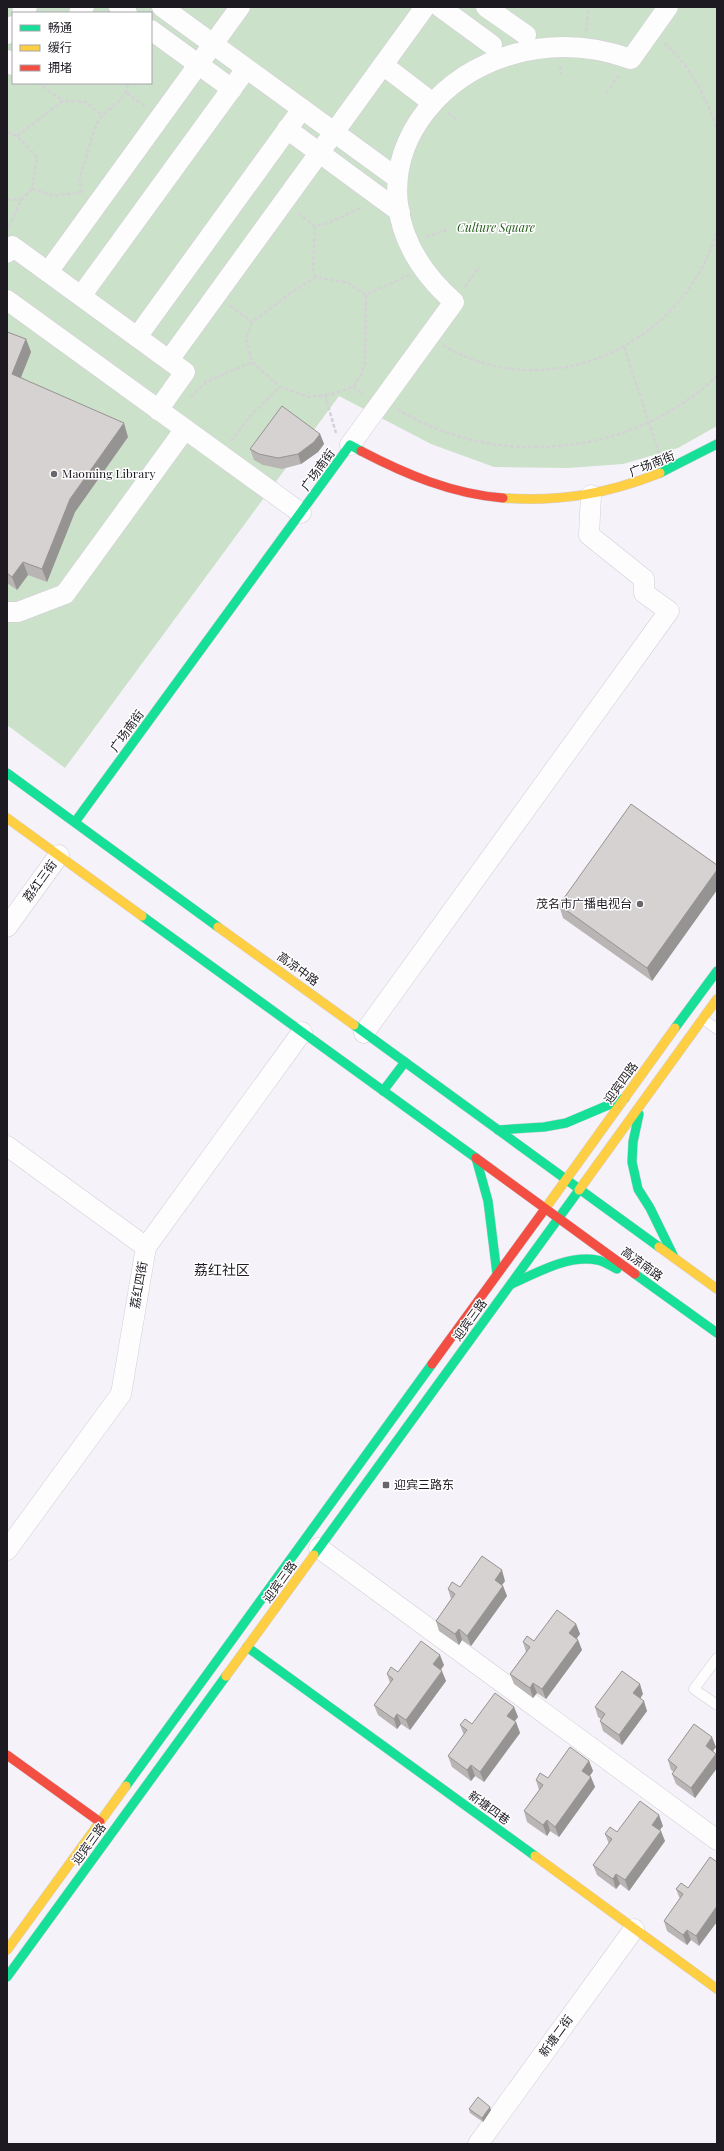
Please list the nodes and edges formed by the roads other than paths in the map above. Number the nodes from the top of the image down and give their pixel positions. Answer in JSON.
{"nodes":[{"id":1,"x":160,"y":7,"type":"edge"},
{"id":2,"x":240,"y":7,"type":"edge"},
{"id":3,"x":425,"y":7,"type":"edge"},
{"id":4,"x":440,"y":7,"type":"edge"},
{"id":5,"x":486,"y":7,"type":"edge"},
{"id":6,"x":668,"y":7,"type":"edge"},
{"id":7,"x":152,"y":17,"type":"edge"},
{"id":8,"x":152,"y":31,"type":"edge"},
{"id":9,"x":526,"y":35,"type":"junction"},
{"id":10,"x":213,"y":44,"type":"junction"},
{"id":11,"x":492,"y":45,"type":"junction"},
{"id":12,"x":199,"y":65,"type":"junction"},
{"id":13,"x":382,"y":66,"type":"junction"},
{"id":14,"x":246,"y":69,"type":"junction"},
{"id":15,"x":232,"y":89,"type":"junction"},
{"id":16,"x":425,"y":97,"type":"junction"},
{"id":17,"x":302,"y":109,"type":"junction"},
{"id":18,"x":287,"y":129,"type":"junction"},
{"id":19,"x":334,"y":132,"type":"junction"},
{"id":20,"x":319,"y":152,"type":"junction"},
{"id":21,"x":397,"y":178,"type":"junction"},
{"id":22,"x":400,"y":212,"type":"junction"},
{"id":23,"x":7,"y":253,"type":"edge"},
{"id":24,"x":48,"y":272,"type":"junction"},
{"id":25,"x":81,"y":296,"type":"junction"},
{"id":26,"x":7,"y":300,"type":"edge"},
{"id":27,"x":137,"y":336,"type":"junction"},
{"id":28,"x":169,"y":360,"type":"junction"},
{"id":29,"x":171,"y":419,"type":"junction"},
{"id":30,"x":717,"y":444,"type":"edge"},
{"id":31,"x":350,"y":445,"type":"junction"},
{"id":32,"x":591,"y":495,"type":"junction"},
{"id":33,"x":301,"y":513,"type":"junction"},
{"id":34,"x":7,"y":612,"type":"edge"},
{"id":35,"x":7,"y":773,"type":"edge"},
{"id":36,"x":7,"y":818,"type":"edge"},
{"id":37,"x":75,"y":822,"type":"junction"},
{"id":38,"x":59,"y":855,"type":"junction"},
{"id":39,"x":7,"y":927,"type":"edge"},
{"id":40,"x":717,"y":971,"type":"edge"},
{"id":41,"x":717,"y":999,"type":"edge"},
{"id":42,"x":703,"y":1019,"type":"junction"},
{"id":43,"x":717,"y":1029,"type":"edge"},
{"id":44,"x":302,"y":1032,"type":"junction"},
{"id":45,"x":364,"y":1032,"type":"junction"},
{"id":46,"x":405,"y":1062,"type":"junction"},
{"id":47,"x":383,"y":1091,"type":"junction"},
{"id":48,"x":625,"y":1098,"type":"junction"},
{"id":49,"x":642,"y":1103,"type":"junction"},
{"id":50,"x":498,"y":1130,"type":"junction"},
{"id":51,"x":7,"y":1146,"type":"edge"},
{"id":52,"x":476,"y":1158,"type":"junction"},
{"id":53,"x":566,"y":1179,"type":"junction"},
{"id":54,"x":577,"y":1187,"type":"junction"},
{"id":55,"x":552,"y":1214,"type":"junction"},
{"id":56,"x":146,"y":1247,"type":"junction"},
{"id":57,"x":675,"y":1258,"type":"junction"},
{"id":58,"x":498,"y":1274,"type":"junction"},
{"id":59,"x":511,"y":1284,"type":"junction"},
{"id":60,"x":652,"y":1286,"type":"junction"},
{"id":61,"x":717,"y":1289,"type":"edge"},
{"id":62,"x":717,"y":1333,"type":"edge"},
{"id":63,"x":319,"y":1548,"type":"junction"},
{"id":64,"x":7,"y":1550,"type":"edge"},
{"id":65,"x":247,"y":1647,"type":"junction"},
{"id":66,"x":717,"y":1658,"type":"edge"},
{"id":67,"x":717,"y":1706,"type":"edge"},
{"id":68,"x":7,"y":1755,"type":"edge"},
{"id":69,"x":100,"y":1822,"type":"junction"},
{"id":70,"x":717,"y":1840,"type":"edge"},
{"id":71,"x":634,"y":1929,"type":"junction"},
{"id":72,"x":7,"y":1950,"type":"edge"},
{"id":73,"x":7,"y":1977,"type":"edge"},
{"id":74,"x":716,"y":1984,"type":"edge"},
{"id":75,"x":478,"y":2144,"type":"edge"}],
"edges":[{"from":1,"to":7,"type":"street"},
{"from":1,"to":10,"type":"street"},
{"from":2,"to":10,"type":"street"},
{"from":3,"to":13,"type":"street"},
{"from":4,"to":11,"type":"street"},
{"from":5,"to":9,"type":"street"},
{"from":6,"to":9,"type":"street"},
{"from":8,"to":12,"type":"street"},
{"from":9,"to":11,"type":"street"},
{"from":10,"to":12,"type":"street"},
{"from":10,"to":14,"type":"street"},
{"from":11,"to":16,"type":"street"},
{"from":12,"to":15,"type":"street"},
{"from":12,"to":24,"type":"street"},
{"from":13,"to":16,"type":"street"},
{"from":13,"to":19,"type":"street"},
{"from":14,"to":15,"type":"street"},
{"from":14,"to":17,"type":"street"},
{"from":15,"to":25,"type":"street"},
{"from":16,"to":21,"type":"street"},
{"from":17,"to":18,"type":"street"},
{"from":17,"to":19,"type":"street"},
{"from":18,"to":20,"type":"street"},
{"from":18,"to":27,"type":"street"},
{"from":19,"to":20,"type":"street"},
{"from":19,"to":21,"type":"street"},
{"from":20,"to":22,"type":"street"},
{"from":20,"to":28,"type":"street"},
{"from":21,"to":22,"type":"street"},
{"from":22,"to":31,"type":"street"},
{"from":23,"to":24,"type":"street"},
{"from":24,"to":25,"type":"street"},
{"from":25,"to":27,"type":"street"},
{"from":26,"to":29,"type":"street"},
{"from":27,"to":28,"type":"street"},
{"from":28,"to":29,"type":"street"},
{"from":29,"to":33,"type":"street"},
{"from":29,"to":34,"type":"street"},
{"from":30,"to":32,"type":"main road","name":"广场南街"},
{"from":31,"to":32,"type":"main road","name":"广场南街"},
{"from":31,"to":33,"type":"main road","name":"广场南街"},
{"from":32,"to":45,"type":"street"},
{"from":33,"to":37,"type":"main road","name":"广场南街"},
{"from":35,"to":37,"type":"main road","name":"高凉中路"},
{"from":36,"to":38,"type":"main road"},
{"from":37,"to":45,"type":"main road","name":"高凉中路"},
{"from":38,"to":39,"type":"street","name":"荔红三街"},
{"from":38,"to":44,"type":"main road"},
{"from":40,"to":48,"type":"main road","name":"迎宾四路"},
{"from":41,"to":42,"type":"main road"},
{"from":42,"to":43,"type":"lane"},
{"from":42,"to":49,"type":"main road"},
{"from":44,"to":47,"type":"main road"},
{"from":44,"to":56,"type":"street","name":"荔红四街"},
{"from":45,"to":46,"type":"main road","name":"高凉中路"},
{"from":46,"to":47,"type":"main road"},
{"from":46,"to":50,"type":"main road","name":"高凉中路"},
{"from":47,"to":52,"type":"main road"},
{"from":48,"to":50,"type":"main road"},
{"from":48,"to":53,"type":"main road","name":"迎宾四路"},
{"from":49,"to":54,"type":"main road"},
{"from":49,"to":57,"type":"main road"},
{"from":50,"to":53,"type":"main road","name":"高凉中路"},
{"from":51,"to":56,"type":"street"},
{"from":52,"to":55,"type":"main road"},
{"from":52,"to":58,"type":"main road"},
{"from":53,"to":54,"type":"main road","name":"高凉中路"},
{"from":53,"to":55,"type":"main road","name":"迎宾四路"},
{"from":54,"to":55,"type":"main road","name":"迎宾三路"},
{"from":54,"to":57,"type":"main road","name":"高凉南路"},
{"from":55,"to":58,"type":"main road","name":"迎宾三路"},
{"from":55,"to":59,"type":"main road","name":"迎宾三路"},
{"from":55,"to":60,"type":"main road","name":"高凉南路"},
{"from":56,"to":64,"type":"street","name":"荔红四街"},
{"from":57,"to":61,"type":"main road","name":"高凉南路"},
{"from":58,"to":69,"type":"main road","name":"迎宾三路"},
{"from":59,"to":60,"type":"main road"},
{"from":59,"to":63,"type":"main road","name":"迎宾三路"},
{"from":60,"to":62,"type":"main road","name":"高凉南路"},
{"from":63,"to":65,"type":"main road","name":"迎宾三路"},
{"from":63,"to":70,"type":"street"},
{"from":65,"to":71,"type":"main road","name":"新塘四巷"},
{"from":65,"to":73,"type":"main road","name":"迎宾三路"},
{"from":66,"to":67,"type":"lane"},
{"from":68,"to":69,"type":"main road"},
{"from":69,"to":72,"type":"main road","name":"迎宾三路"},
{"from":71,"to":74,"type":"main road","name":"新塘四巷"},
{"from":71,"to":75,"type":"street","name":"新塘二街"}]}
